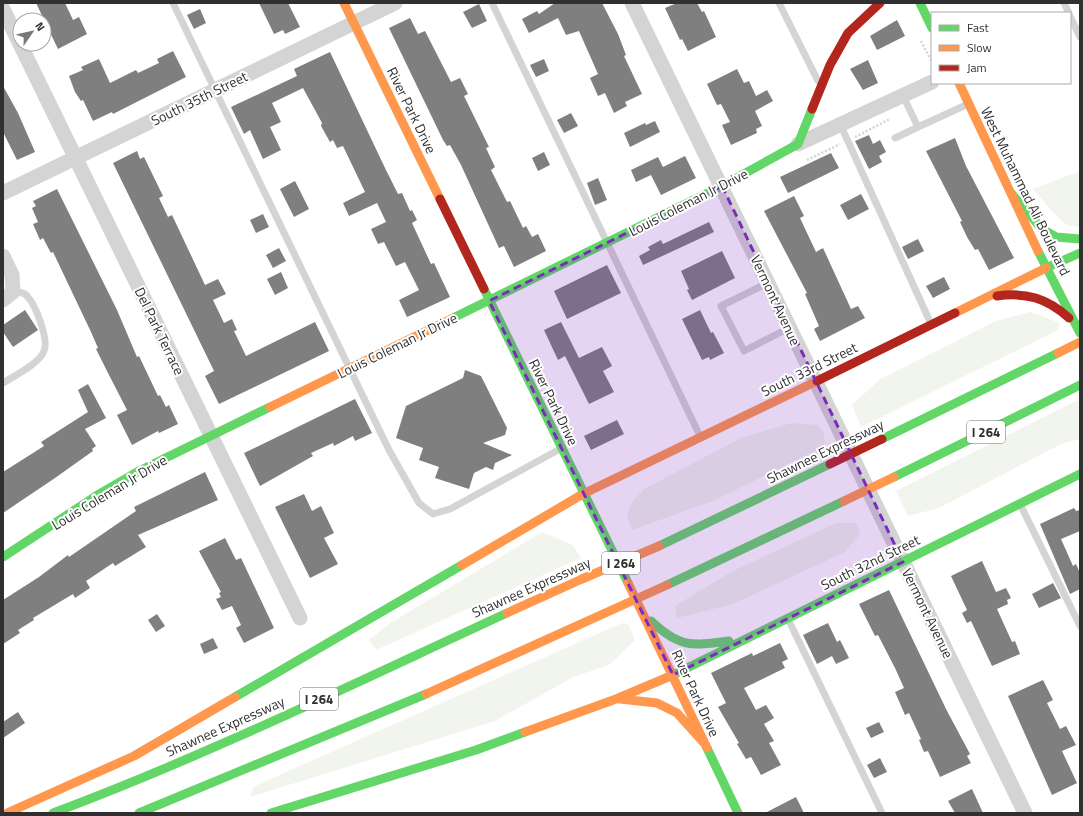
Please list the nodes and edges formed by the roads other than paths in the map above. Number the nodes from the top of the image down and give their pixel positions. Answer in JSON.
{"nodes":[{"id":1,"x":173,"y":3,"type":"edge"},
{"id":2,"x":344,"y":3,"type":"edge"},
{"id":3,"x":395,"y":3,"type":"edge"},
{"id":4,"x":492,"y":3,"type":"edge"},
{"id":5,"x":632,"y":3,"type":"edge"},
{"id":6,"x":779,"y":3,"type":"edge"},
{"id":7,"x":880,"y":3,"type":"edge"},
{"id":8,"x":920,"y":3,"type":"edge"},
{"id":9,"x":1064,"y":3,"type":"edge"},
{"id":10,"x":3,"y":9,"type":"edge"},
{"id":11,"x":1068,"y":12,"type":"edge"},
{"id":12,"x":1071,"y":18,"type":"edge"},
{"id":13,"x":354,"y":24,"type":"junction"},
{"id":14,"x":931,"y":26,"type":"edge"},
{"id":15,"x":12,"y":28,"type":"edge"},
{"id":16,"x":1080,"y":37,"type":"edge"},
{"id":17,"x":24,"y":52,"type":"edge"},
{"id":18,"x":931,"y":82,"type":"edge"},
{"id":19,"x":959,"y":84,"type":"edge"},
{"id":20,"x":822,"y":88,"type":"junction"},
{"id":21,"x":214,"y":91,"type":"junction"},
{"id":22,"x":903,"y":96,"type":"junction"},
{"id":23,"x":968,"y":104,"type":"junction"},
{"id":24,"x":841,"y":126,"type":"junction"},
{"id":25,"x":918,"y":127,"type":"junction"},
{"id":26,"x":895,"y":138,"type":"dead end"},
{"id":27,"x":798,"y":144,"type":"junction"},
{"id":28,"x":75,"y":157,"type":"junction"},
{"id":29,"x":722,"y":186,"type":"junction"},
{"id":30,"x":3,"y":193,"type":"edge"},
{"id":31,"x":1011,"y":193,"type":"junction"},
{"id":32,"x":1080,"y":240,"type":"edge"},
{"id":33,"x":606,"y":243,"type":"junction"},
{"id":34,"x":1080,"y":253,"type":"edge"},
{"id":35,"x":3,"y":256,"type":"edge"},
{"id":36,"x":1046,"y":268,"type":"junction"},
{"id":37,"x":768,"y":284,"type":"junction"},
{"id":38,"x":8,"y":296,"type":"edge"},
{"id":39,"x":989,"y":298,"type":"junction"},
{"id":40,"x":489,"y":301,"type":"junction"},
{"id":41,"x":931,"y":324,"type":"junction"},
{"id":42,"x":789,"y":328,"type":"junction"},
{"id":43,"x":1078,"y":329,"type":"edge"},
{"id":44,"x":1080,"y":342,"type":"edge"},
{"id":45,"x":350,"y":368,"type":"junction"},
{"id":46,"x":816,"y":382,"type":"junction"},
{"id":47,"x":3,"y":383,"type":"edge"},
{"id":48,"x":1079,"y":386,"type":"edge"},
{"id":49,"x":211,"y":435,"type":"junction"},
{"id":50,"x":700,"y":438,"type":"junction"},
{"id":51,"x":561,"y":449,"type":"junction"},
{"id":52,"x":1080,"y":474,"type":"edge"},
{"id":53,"x":583,"y":494,"type":"junction"},
{"id":54,"x":1020,"y":504,"type":"junction"},
{"id":55,"x":3,"y":557,"type":"edge"},
{"id":56,"x":903,"y":562,"type":"junction"},
{"id":57,"x":643,"y":614,"type":"junction"},
{"id":58,"x":300,"y":618,"type":"dead end"},
{"id":59,"x":788,"y":618,"type":"junction"},
{"id":60,"x":1080,"y":626,"type":"edge"},
{"id":61,"x":748,"y":638,"type":"junction"},
{"id":62,"x":673,"y":676,"type":"junction"},
{"id":63,"x":616,"y":698,"type":"junction"},
{"id":64,"x":704,"y":743,"type":"junction"},
{"id":65,"x":7,"y":813,"type":"edge"},
{"id":66,"x":53,"y":813,"type":"edge"},
{"id":67,"x":140,"y":813,"type":"edge"},
{"id":68,"x":271,"y":813,"type":"edge"},
{"id":69,"x":738,"y":813,"type":"edge"},
{"id":70,"x":882,"y":813,"type":"edge"},
{"id":71,"x":1025,"y":813,"type":"edge"}],
"edges":[{"from":1,"to":21,"type":"lane"},
{"from":2,"to":13,"type":"main road","name":"River Park Drive"},
{"from":3,"to":13,"type":"street","name":"South 35th Street"},
{"from":4,"to":33,"type":"lane"},
{"from":5,"to":29,"type":"street","name":"Vermont Avenue"},
{"from":6,"to":20,"type":"lane"},
{"from":7,"to":20,"type":"main road"},
{"from":8,"to":14,"type":"main road"},
{"from":9,"to":11,"type":"lane"},
{"from":10,"to":15,"type":"street","name":"Del Park Terrace"},
{"from":12,"to":16,"type":"lane"},
{"from":13,"to":21,"type":"street","name":"South 35th Street"},
{"from":13,"to":40,"type":"main road","name":"River Park Drive"},
{"from":17,"to":28,"type":"street","name":"Del Park Terrace"},
{"from":18,"to":22,"type":"street","name":"Louis Coleman Jr Drive"},
{"from":19,"to":23,"type":"main road","name":"West Muhammad Ali Boulevard"},
{"from":20,"to":27,"type":"main road"},
{"from":21,"to":28,"type":"street","name":"South 35th Street"},
{"from":21,"to":45,"type":"lane"},
{"from":22,"to":24,"type":"street","name":"Louis Coleman Jr Drive"},
{"from":22,"to":25,"type":"lane"},
{"from":23,"to":25,"type":"lane"},
{"from":23,"to":31,"type":"main road","name":"West Muhammad Ali Boulevard"},
{"from":24,"to":27,"type":"street","name":"Louis Coleman Jr Drive"},
{"from":24,"to":41,"type":"lane"},
{"from":25,"to":26,"type":"lane"},
{"from":27,"to":29,"type":"main road","name":"Louis Coleman Jr Drive"},
{"from":28,"to":30,"type":"street","name":"South 35th Street"},
{"from":28,"to":49,"type":"street","name":"Del Park Terrace"},
{"from":29,"to":33,"type":"main road","name":"Louis Coleman Jr Drive"},
{"from":29,"to":37,"type":"street","name":"Vermont Avenue"},
{"from":31,"to":32,"type":"main road"},
{"from":31,"to":36,"type":"main road","name":"West Muhammad Ali Boulevard"},
{"from":33,"to":40,"type":"main road","name":"Louis Coleman Jr Drive"},
{"from":33,"to":50,"type":"lane"},
{"from":34,"to":36,"type":"main road","name":"South 33rd Street"},
{"from":35,"to":38,"type":"street"},
{"from":36,"to":39,"type":"main road","name":"South 33rd Street"},
{"from":36,"to":43,"type":"main road","name":"West Muhammad Ali Boulevard"},
{"from":37,"to":42,"type":"street","name":"Vermont Avenue"},
{"from":37,"to":42,"type":"lane"},
{"from":38,"to":47,"type":"lane"},
{"from":39,"to":41,"type":"main road","name":"South 33rd Street"},
{"from":39,"to":43,"type":"main road"},
{"from":40,"to":45,"type":"main road","name":"Louis Coleman Jr Drive"},
{"from":40,"to":51,"type":"main road","name":"River Park Drive"},
{"from":41,"to":46,"type":"main road","name":"South 33rd Street"},
{"from":42,"to":46,"type":"street","name":"Vermont Avenue"},
{"from":44,"to":66,"type":"main road","name":"Shawnee Expressway","number":"I 264","bridge":true},
{"from":45,"to":49,"type":"main road","name":"Louis Coleman Jr Drive"},
{"from":45,"to":51,"type":"lane"},
{"from":46,"to":50,"type":"main road","name":"South 33rd Street"},
{"from":46,"to":56,"type":"street","name":"Vermont Avenue"},
{"from":48,"to":67,"type":"main road","number":"I 264","bridge":true},
{"from":49,"to":55,"type":"main road","name":"Louis Coleman Jr Drive"},
{"from":49,"to":58,"type":"street","name":"Del Park Terrace"},
{"from":50,"to":53,"type":"main road","name":"South 33rd Street"},
{"from":51,"to":53,"type":"main road","name":"River Park Drive"},
{"from":52,"to":54,"type":"main road","name":"South 32nd Street"},
{"from":53,"to":57,"type":"main road","name":"River Park Drive"},
{"from":53,"to":65,"type":"main road","name":"South 33rd Street"},
{"from":54,"to":56,"type":"main road","name":"South 32nd Street"},
{"from":54,"to":60,"type":"lane"},
{"from":56,"to":59,"type":"main road","name":"South 32nd Street"},
{"from":56,"to":71,"type":"street","name":"Vermont Avenue"},
{"from":57,"to":61,"type":"main road"},
{"from":57,"to":62,"type":"main road","name":"River Park Drive"},
{"from":59,"to":61,"type":"main road","name":"South 32nd Street"},
{"from":59,"to":70,"type":"lane"},
{"from":61,"to":62,"type":"main road","name":"South 32nd Street"},
{"from":62,"to":63,"type":"main road","name":"South 32nd Street"},
{"from":62,"to":64,"type":"main road","name":"River Park Drive"},
{"from":63,"to":64,"type":"main road"},
{"from":63,"to":68,"type":"main road","name":"South 32nd Street"},
{"from":64,"to":69,"type":"main road","name":"River Park Drive"}]}
